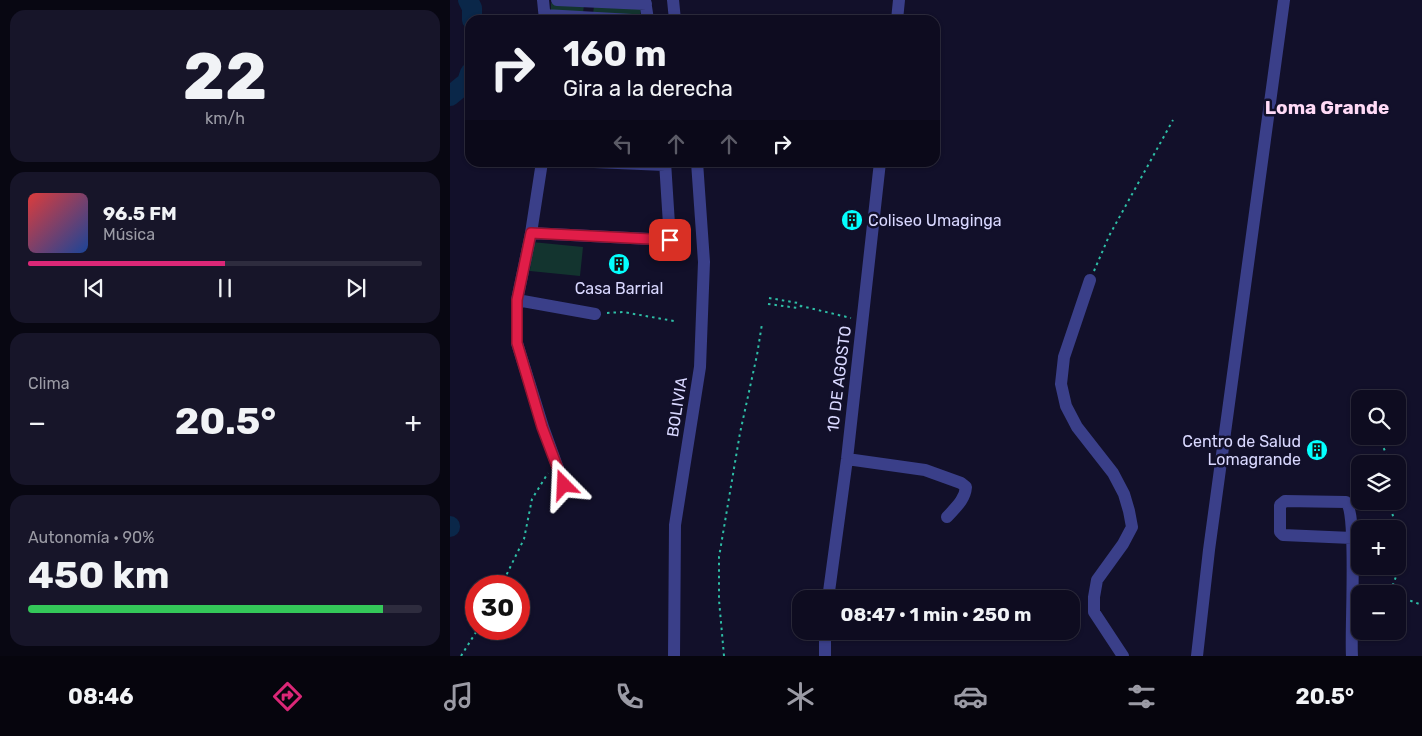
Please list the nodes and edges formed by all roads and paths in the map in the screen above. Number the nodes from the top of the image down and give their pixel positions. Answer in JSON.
{"nodes":[{"id":1,"x":543,"y":0,"type":"edge"},
{"id":2,"x":557,"y":0,"type":"edge"},
{"id":3,"x":673,"y":0,"type":"edge"},
{"id":4,"x":899,"y":0,"type":"edge"},
{"id":5,"x":1284,"y":0,"type":"edge"},
{"id":6,"x":590,"y":2,"type":"junction"},
{"id":7,"x":646,"y":2,"type":"edge"},
{"id":8,"x":545,"y":15,"type":"edge"},
{"id":9,"x":590,"y":15,"type":"edge"},
{"id":10,"x":647,"y":15,"type":"edge"},
{"id":11,"x":674,"y":15,"type":"edge"},
{"id":12,"x":898,"y":15,"type":"edge"},
{"id":13,"x":1173,"y":120,"type":"dead end"},
{"id":14,"x":541,"y":167,"type":"edge"},
{"id":15,"x":665,"y":167,"type":"edge"},
{"id":16,"x":697,"y":167,"type":"edge"},
{"id":17,"x":879,"y":167,"type":"edge"},
{"id":18,"x":531,"y":233,"type":"junction"},
{"id":19,"x":1090,"y":280,"type":"joint"},
{"id":20,"x":769,"y":298,"type":"dead end"},
{"id":21,"x":517,"y":300,"type":"junction"},
{"id":22,"x":768,"y":304,"type":"dead end"},
{"id":23,"x":801,"y":306,"type":"junction"},
{"id":24,"x":594,"y":314,"type":"joint"},
{"id":25,"x":674,"y":321,"type":"dead end"},
{"id":26,"x":862,"y":321,"type":"junction"},
{"id":27,"x":762,"y":324,"type":"dead end"},
{"id":28,"x":847,"y":460,"type":"junction"},
{"id":29,"x":555,"y":463,"type":"junction"},
{"id":30,"x":564,"y":485,"type":"dead end"},
{"id":31,"x":947,"y":518,"type":"dead end"},
{"id":32,"x":1352,"y":538,"type":"joint"},
{"id":33,"x":507,"y":575,"type":"edge"},
{"id":34,"x":1354,"y":575,"type":"edge"},
{"id":35,"x":829,"y":590,"type":"edge"},
{"id":36,"x":1406,"y":599,"type":"edge"},
{"id":37,"x":1422,"y":605,"type":"edge"},
{"id":38,"x":471,"y":640,"type":"edge"},
{"id":39,"x":825,"y":640,"type":"edge"},
{"id":40,"x":461,"y":656,"type":"edge"},
{"id":41,"x":674,"y":656,"type":"edge"},
{"id":42,"x":724,"y":656,"type":"edge"},
{"id":43,"x":825,"y":656,"type":"edge"},
{"id":44,"x":1123,"y":656,"type":"edge"},
{"id":45,"x":1197,"y":656,"type":"edge"},
{"id":46,"x":1352,"y":656,"type":"edge"}],
"edges":[{"from":1,"to":8,"type":"street"},
{"from":2,"to":6,"type":"street"},
{"from":3,"to":11,"type":"street"},
{"from":4,"to":12,"type":"street"},
{"from":5,"to":45,"type":"street"},
{"from":6,"to":7,"type":"street"},
{"from":6,"to":9,"type":"street"},
{"from":7,"to":10,"type":"street"},
{"from":13,"to":19,"type":"path"},
{"from":14,"to":18,"type":"street"},
{"from":15,"to":18,"type":"street"},
{"from":16,"to":41,"type":"street","name":"BOLIVIA"},
{"from":17,"to":26,"type":"street","name":"10 DE AGOSTO"},
{"from":18,"to":21,"type":"street"},
{"from":19,"to":44,"type":"street"},
{"from":20,"to":23,"type":"path"},
{"from":21,"to":24,"type":"street"},
{"from":21,"to":29,"type":"street"},
{"from":22,"to":23,"type":"path"},
{"from":23,"to":26,"type":"path"},
{"from":24,"to":25,"type":"path"},
{"from":26,"to":28,"type":"street","name":"10 DE AGOSTO"},
{"from":27,"to":42,"type":"path"},
{"from":28,"to":31,"type":"street"},
{"from":28,"to":35,"type":"street","name":"10 DE AGOSTO"},
{"from":29,"to":30,"type":"street"},
{"from":29,"to":33,"type":"path"},
{"from":32,"to":32,"type":"street"},
{"from":34,"to":46,"type":"street"},
{"from":36,"to":37,"type":"path"},
{"from":38,"to":40,"type":"path"},
{"from":39,"to":43,"type":"street"}]}
